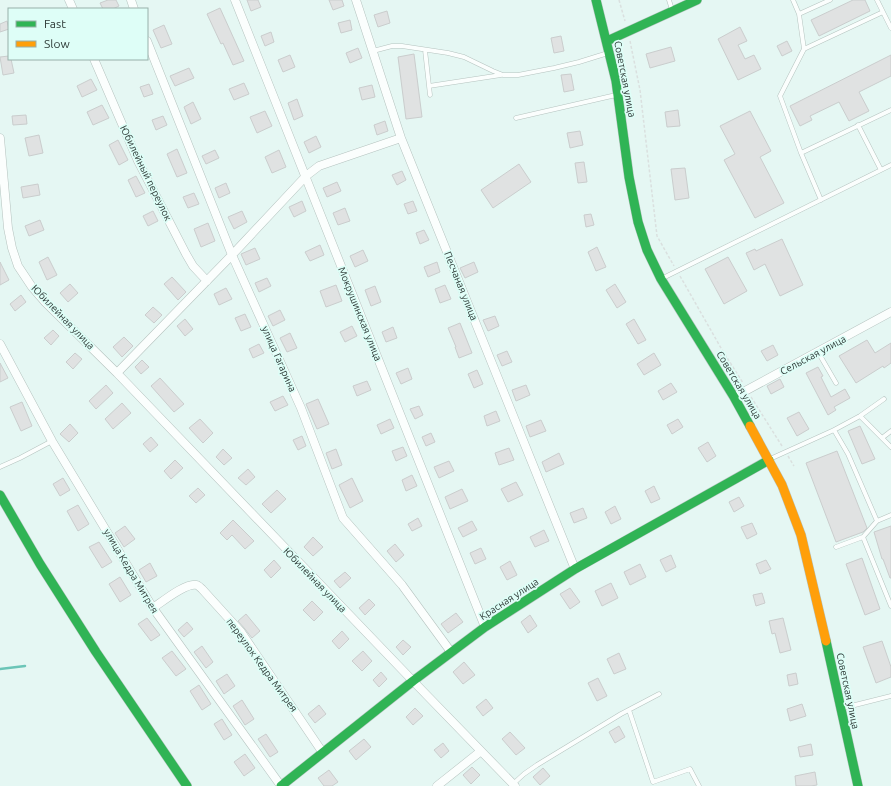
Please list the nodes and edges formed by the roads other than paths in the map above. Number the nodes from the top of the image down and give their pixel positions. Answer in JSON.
{"nodes":[{"id":1,"x":235,"y":0,"type":"edge"},
{"id":2,"x":356,"y":0,"type":"edge"},
{"id":3,"x":596,"y":0,"type":"edge"},
{"id":4,"x":669,"y":0,"type":"edge"},
{"id":5,"x":697,"y":0,"type":"edge"},
{"id":6,"x":793,"y":0,"type":"edge"},
{"id":7,"x":830,"y":0,"type":"edge"},
{"id":8,"x":877,"y":0,"type":"edge"},
{"id":9,"x":672,"y":11,"type":"junction"},
{"id":10,"x":883,"y":12,"type":"junction"},
{"id":11,"x":799,"y":14,"type":"junction"},
{"id":12,"x":891,"y":28,"type":"edge"},
{"id":13,"x":607,"y":42,"type":"junction"},
{"id":14,"x":148,"y":44,"type":"edge"},
{"id":15,"x":804,"y":49,"type":"junction"},
{"id":16,"x":425,"y":50,"type":"junction"},
{"id":17,"x":373,"y":51,"type":"junction"},
{"id":18,"x":609,"y":53,"type":"junction"},
{"id":19,"x":94,"y":60,"type":"edge"},
{"id":20,"x":503,"y":75,"type":"junction"},
{"id":21,"x":429,"y":86,"type":"junction"},
{"id":22,"x":618,"y":94,"type":"junction"},
{"id":23,"x":430,"y":95,"type":"dead end"},
{"id":24,"x":891,"y":110,"type":"edge"},
{"id":25,"x":516,"y":118,"type":"dead end"},
{"id":26,"x":858,"y":125,"type":"junction"},
{"id":27,"x":0,"y":138,"type":"edge"},
{"id":28,"x":402,"y":138,"type":"junction"},
{"id":29,"x":801,"y":153,"type":"junction"},
{"id":30,"x":891,"y":166,"type":"edge"},
{"id":31,"x":881,"y":170,"type":"junction"},
{"id":32,"x":306,"y":176,"type":"junction"},
{"id":33,"x":821,"y":200,"type":"junction"},
{"id":34,"x":232,"y":255,"type":"junction"},
{"id":35,"x":661,"y":279,"type":"junction"},
{"id":36,"x":207,"y":281,"type":"junction"},
{"id":37,"x":891,"y":312,"type":"edge"},
{"id":38,"x":0,"y":344,"type":"edge"},
{"id":39,"x":818,"y":352,"type":"junction"},
{"id":40,"x":117,"y":373,"type":"junction"},
{"id":41,"x":836,"y":383,"type":"dead end"},
{"id":42,"x":734,"y":397,"type":"junction"},
{"id":43,"x":884,"y":399,"type":"dead end"},
{"id":44,"x":860,"y":416,"type":"junction"},
{"id":45,"x":834,"y":430,"type":"junction"},
{"id":46,"x":891,"y":431,"type":"edge"},
{"id":47,"x":882,"y":438,"type":"junction"},
{"id":48,"x":52,"y":441,"type":"junction"},
{"id":49,"x":891,"y":446,"type":"edge"},
{"id":50,"x":769,"y":460,"type":"junction"},
{"id":51,"x":0,"y":467,"type":"edge"},
{"id":52,"x":0,"y":495,"type":"edge"},
{"id":53,"x":891,"y":515,"type":"edge"},
{"id":54,"x":877,"y":521,"type":"junction"},
{"id":55,"x":863,"y":537,"type":"junction"},
{"id":56,"x":836,"y":547,"type":"dead end"},
{"id":57,"x":575,"y":569,"type":"junction"},
{"id":58,"x":891,"y":606,"type":"edge"},
{"id":59,"x":154,"y":608,"type":"junction"},
{"id":60,"x":485,"y":627,"type":"junction"},
{"id":61,"x":451,"y":652,"type":"junction"},
{"id":62,"x":413,"y":682,"type":"junction"},
{"id":63,"x":659,"y":694,"type":"dead end"},
{"id":64,"x":891,"y":696,"type":"edge"},
{"id":65,"x":840,"y":708,"type":"junction"},
{"id":66,"x":629,"y":710,"type":"junction"},
{"id":67,"x":481,"y":751,"type":"junction"},
{"id":68,"x":323,"y":753,"type":"junction"},
{"id":69,"x":514,"y":785,"type":"edge"},
{"id":70,"x":187,"y":786,"type":"edge"},
{"id":71,"x":281,"y":786,"type":"edge"},
{"id":72,"x":437,"y":786,"type":"edge"},
{"id":73,"x":699,"y":786,"type":"edge"},
{"id":74,"x":858,"y":786,"type":"edge"}],
"edges":[{"from":1,"to":32,"type":"street","name":"Мокрушинская улица"},
{"from":2,"to":17,"type":"street","name":"Песчаная улица"},
{"from":3,"to":13,"type":"main road","name":"Советская улица"},
{"from":4,"to":9,"type":"lane"},
{"from":5,"to":9,"type":"main road"},
{"from":6,"to":11,"type":"lane"},
{"from":7,"to":11,"type":"lane"},
{"from":8,"to":10,"type":"lane"},
{"from":9,"to":13,"type":"main road"},
{"from":10,"to":12,"type":"lane"},
{"from":10,"to":15,"type":"lane"},
{"from":11,"to":15,"type":"lane"},
{"from":13,"to":18,"type":"main road","name":"Советская улица"},
{"from":14,"to":34,"type":"street","name":"улица Гагарина"},
{"from":15,"to":29,"type":"lane"},
{"from":16,"to":17,"type":"lane"},
{"from":16,"to":20,"type":"lane"},
{"from":16,"to":21,"type":"lane"},
{"from":17,"to":28,"type":"street","name":"Песчаная улица"},
{"from":18,"to":20,"type":"lane"},
{"from":18,"to":22,"type":"main road","name":"Советская улица"},
{"from":19,"to":36,"type":"street","name":"Юбилейный переулок"},
{"from":20,"to":21,"type":"lane"},
{"from":21,"to":23,"type":"lane"},
{"from":22,"to":25,"type":"lane"},
{"from":22,"to":35,"type":"main road","name":"Советская улица"},
{"from":24,"to":26,"type":"lane"},
{"from":26,"to":29,"type":"lane"},
{"from":26,"to":31,"type":"lane"},
{"from":27,"to":40,"type":"street","name":"Юбилейная улица"},
{"from":28,"to":32,"type":"street"},
{"from":28,"to":57,"type":"street","name":"Песчаная улица"},
{"from":29,"to":33,"type":"lane"},
{"from":30,"to":31,"type":"lane"},
{"from":31,"to":33,"type":"lane"},
{"from":32,"to":34,"type":"street"},
{"from":32,"to":60,"type":"street","name":"Мокрушинская улица"},
{"from":33,"to":35,"type":"lane"},
{"from":34,"to":36,"type":"street"},
{"from":34,"to":61,"type":"street","name":"улица Гагарина"},
{"from":35,"to":42,"type":"main road","name":"Советская улица"},
{"from":36,"to":40,"type":"street"},
{"from":37,"to":39,"type":"street","name":"Сельская улица"},
{"from":38,"to":48,"type":"street","name":"улица Кедра Митрея"},
{"from":39,"to":41,"type":"lane"},
{"from":39,"to":42,"type":"street","name":"Сельская улица"},
{"from":40,"to":62,"type":"street","name":"Юбилейная улица"},
{"from":42,"to":50,"type":"main road","name":"Советская улица"},
{"from":43,"to":44,"type":"lane"},
{"from":44,"to":45,"type":"lane"},
{"from":44,"to":47,"type":"lane"},
{"from":45,"to":50,"type":"lane"},
{"from":45,"to":54,"type":"lane"},
{"from":46,"to":47,"type":"lane"},
{"from":47,"to":49,"type":"lane"},
{"from":48,"to":51,"type":"lane"},
{"from":48,"to":59,"type":"street","name":"улица Кедра Митрея"},
{"from":50,"to":57,"type":"main road","name":"Красная улица"},
{"from":50,"to":65,"type":"main road","name":"Советская улица"},
{"from":52,"to":70,"type":"main road"},
{"from":53,"to":54,"type":"lane"},
{"from":54,"to":55,"type":"lane"},
{"from":55,"to":56,"type":"lane"},
{"from":55,"to":58,"type":"lane"},
{"from":57,"to":60,"type":"main road","name":"Красная улица"},
{"from":59,"to":68,"type":"street","name":"переулок Кедра Митрея"},
{"from":59,"to":71,"type":"street","name":"улица Кедра Митрея"},
{"from":60,"to":61,"type":"main road","name":"Красная улица"},
{"from":61,"to":62,"type":"main road","name":"Красная улица"},
{"from":62,"to":67,"type":"street","name":"Юбилейная улица"},
{"from":62,"to":68,"type":"main road","name":"Красная улица"},
{"from":63,"to":66,"type":"lane"},
{"from":64,"to":65,"type":"lane"},
{"from":65,"to":74,"type":"main road","name":"Советская улица"},
{"from":66,"to":69,"type":"lane"},
{"from":66,"to":73,"type":"lane"},
{"from":67,"to":69,"type":"street","name":"Юбилейная улица"},
{"from":67,"to":72,"type":"street"},
{"from":68,"to":71,"type":"main road","name":"Красная улица"}]}
